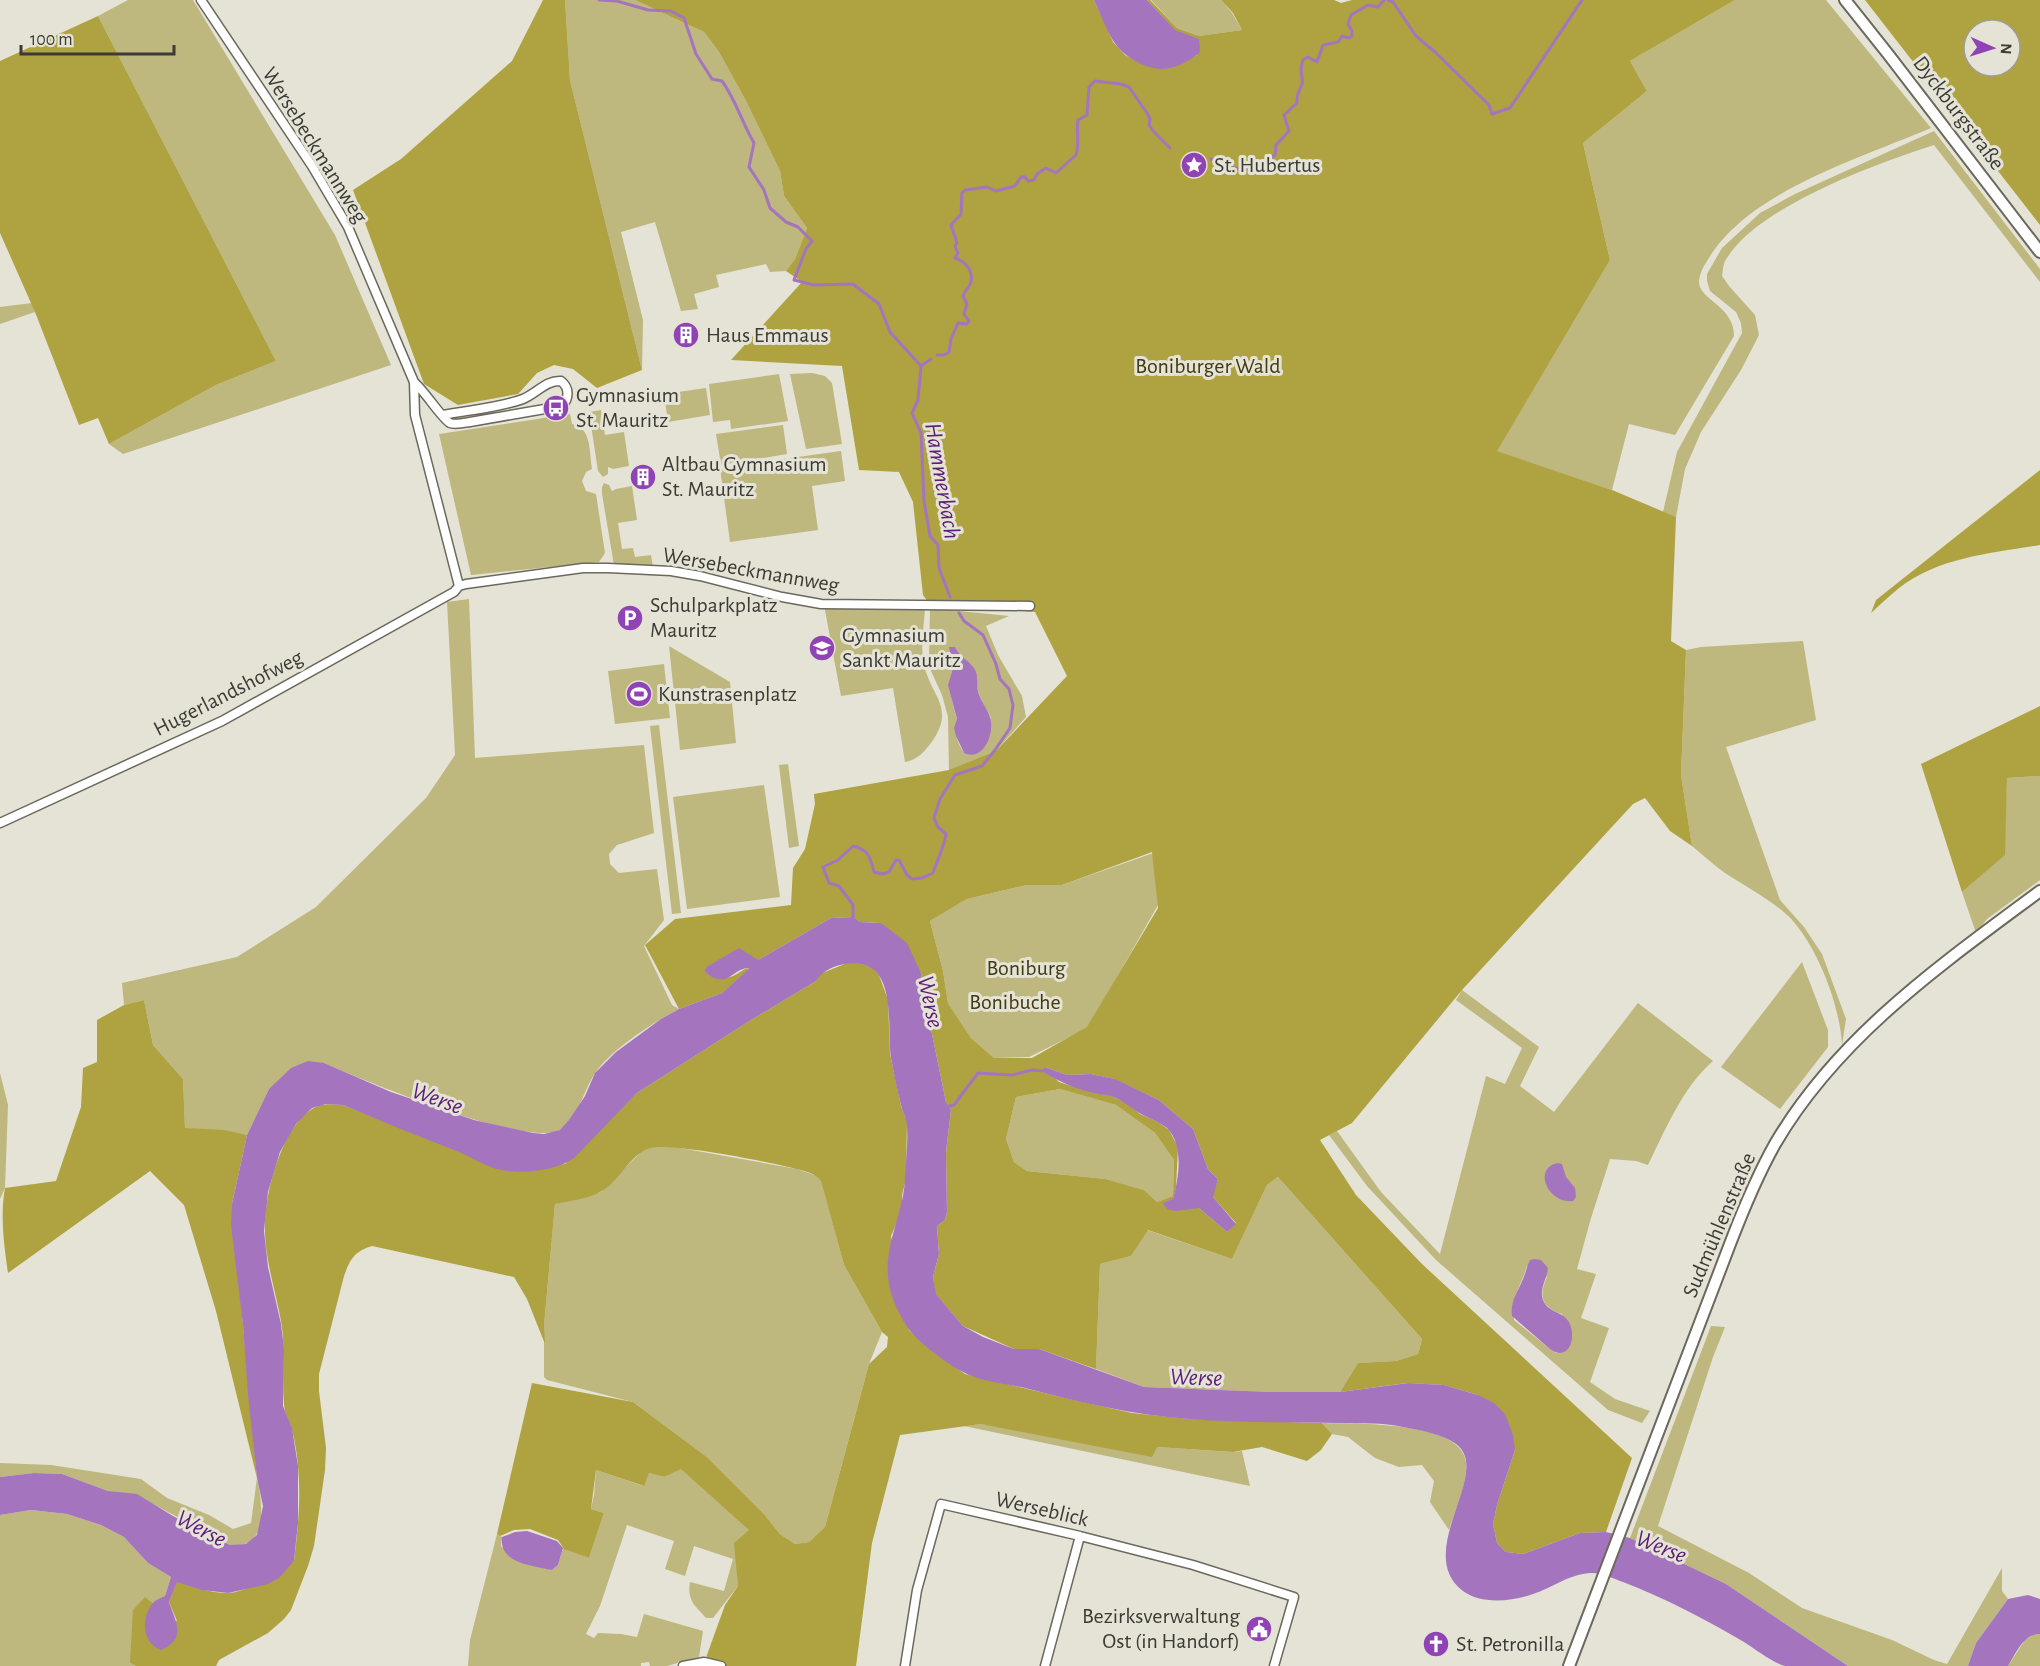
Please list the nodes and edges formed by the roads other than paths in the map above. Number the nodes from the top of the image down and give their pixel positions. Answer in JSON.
{"nodes":[{"id":1,"x":201,"y":0,"type":"edge"},
{"id":2,"x":1845,"y":0,"type":"edge"},
{"id":3,"x":2040,"y":252,"type":"edge"},
{"id":4,"x":414,"y":382,"type":"junction"},
{"id":5,"x":443,"y":415,"type":"junction"},
{"id":6,"x":462,"y":585,"type":"junction"},
{"id":7,"x":1030,"y":606,"type":"dead end"},
{"id":8,"x":0,"y":823,"type":"edge"},
{"id":9,"x":2040,"y":891,"type":"edge"},
{"id":10,"x":1080,"y":1536,"type":"junction"},
{"id":11,"x":683,"y":1666,"type":"edge"},
{"id":12,"x":720,"y":1666,"type":"edge"},
{"id":13,"x":905,"y":1666,"type":"edge"},
{"id":14,"x":1045,"y":1666,"type":"edge"},
{"id":15,"x":1274,"y":1666,"type":"edge"},
{"id":16,"x":1569,"y":1666,"type":"edge"}],
"edges":[{"from":1,"to":4,"type":"street","name":"Wersebeckmannweg"},
{"from":2,"to":3,"type":"street","name":"Dyckburgstraße"},
{"from":4,"to":5,"type":"street","name":"Wersebeckmannweg"},
{"from":4,"to":6,"type":"street","name":"Wersebeckmannweg"},
{"from":5,"to":5,"type":"street"},
{"from":6,"to":7,"type":"street","name":"Wersebeckmannweg"},
{"from":6,"to":8,"type":"street","name":"Hugerlandshofweg"},
{"from":9,"to":16,"type":"street","name":"Sudmühlenstraße"},
{"from":10,"to":13,"type":"street","name":"Werseblick"},
{"from":10,"to":14,"type":"street"},
{"from":10,"to":15,"type":"street","name":"Werseblick"},
{"from":11,"to":12,"type":"street"}]}
